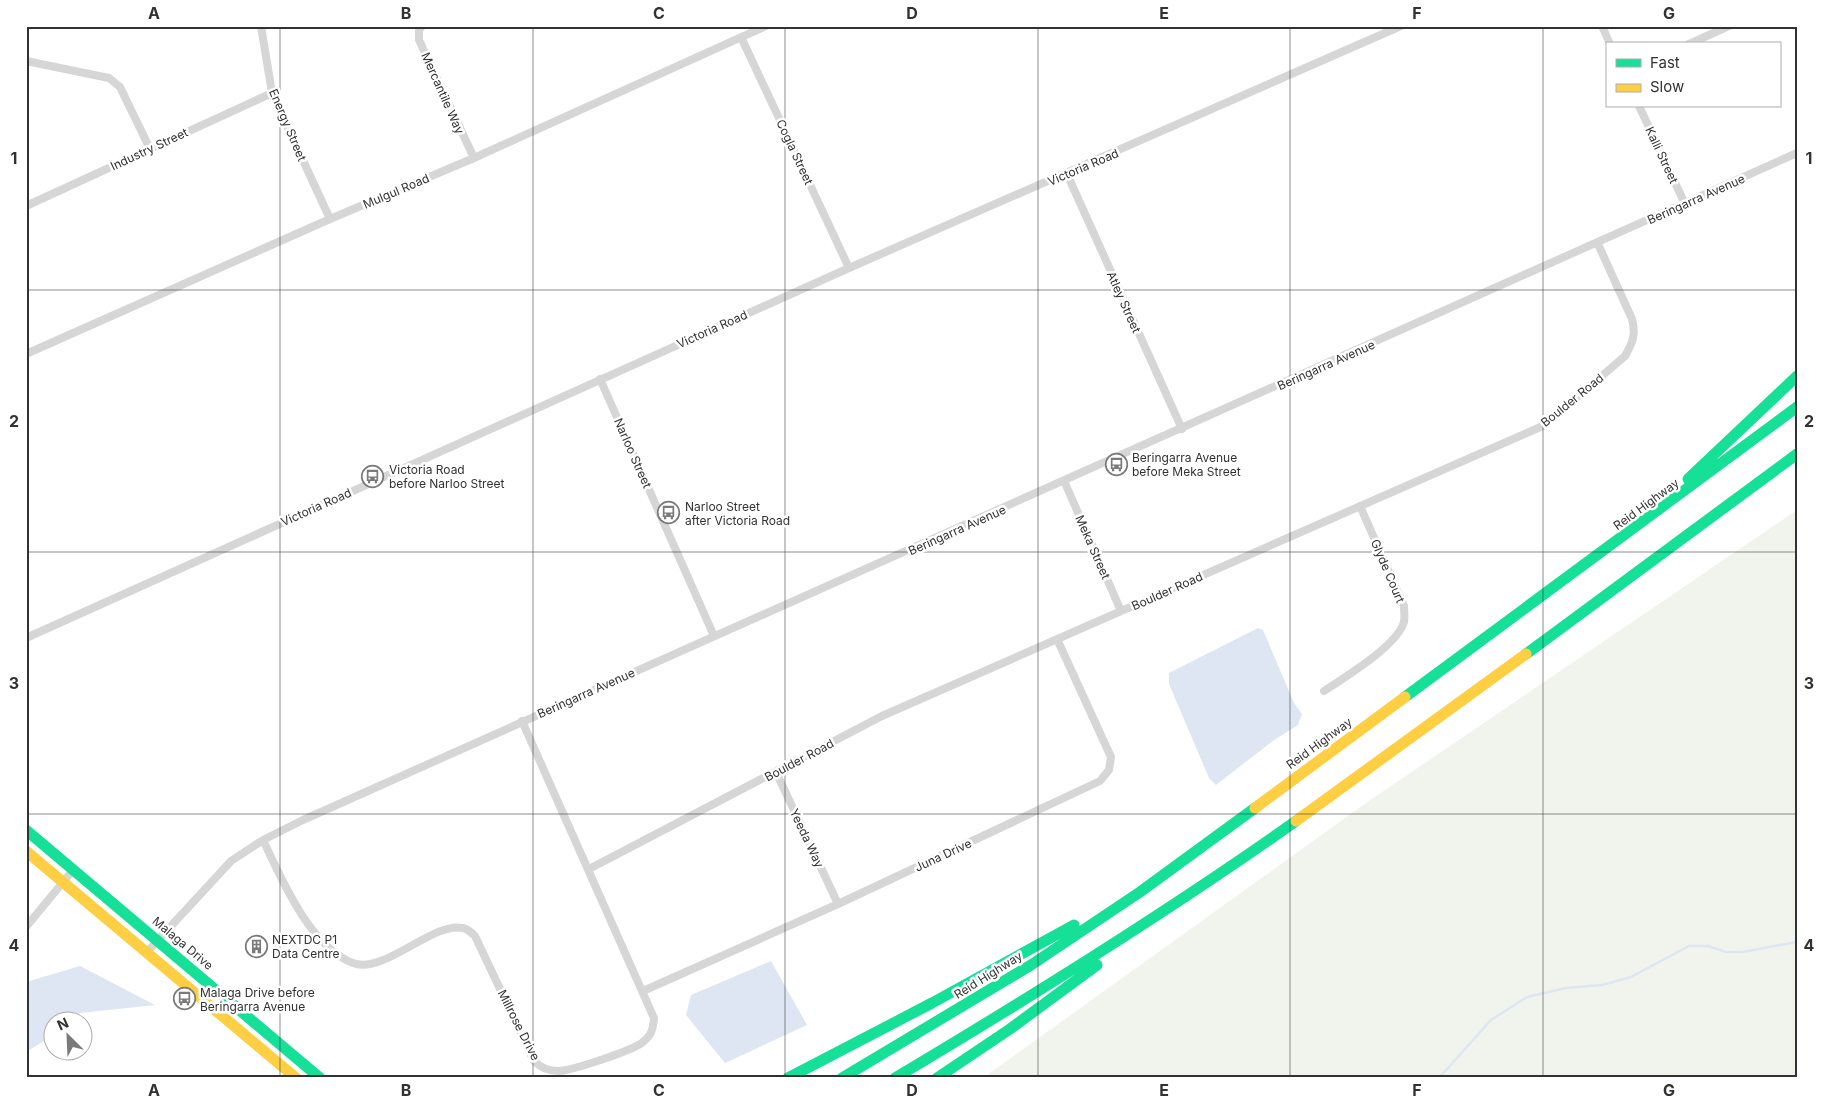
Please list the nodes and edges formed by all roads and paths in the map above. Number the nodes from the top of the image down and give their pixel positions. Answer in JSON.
{"nodes":[{"id":1,"x":261,"y":26,"type":"edge"},
{"id":2,"x":422,"y":26,"type":"edge"},
{"id":3,"x":766,"y":26,"type":"edge"},
{"id":4,"x":1401,"y":26,"type":"edge"},
{"id":5,"x":1602,"y":26,"type":"edge"},
{"id":6,"x":1728,"y":26,"type":"edge"},
{"id":7,"x":741,"y":37,"type":"junction"},
{"id":8,"x":1609,"y":42,"type":"edge"},
{"id":9,"x":1693,"y":42,"type":"edge"},
{"id":10,"x":26,"y":61,"type":"edge"},
{"id":11,"x":272,"y":92,"type":"junction"},
{"id":12,"x":1640,"y":108,"type":"edge"},
{"id":13,"x":150,"y":149,"type":"junction"},
{"id":14,"x":1797,"y":153,"type":"edge"},
{"id":15,"x":474,"y":158,"type":"junction"},
{"id":16,"x":1067,"y":174,"type":"junction"},
{"id":17,"x":1685,"y":204,"type":"junction"},
{"id":18,"x":26,"y":206,"type":"edge"},
{"id":19,"x":330,"y":218,"type":"junction"},
{"id":20,"x":1598,"y":244,"type":"junction"},
{"id":21,"x":848,"y":268,"type":"junction"},
{"id":22,"x":26,"y":354,"type":"edge"},
{"id":23,"x":1797,"y":376,"type":"edge"},
{"id":24,"x":600,"y":379,"type":"junction"},
{"id":25,"x":1797,"y":407,"type":"edge"},
{"id":26,"x":1182,"y":430,"type":"junction"},
{"id":27,"x":1797,"y":454,"type":"edge"},
{"id":28,"x":1797,"y":460,"type":"edge"},
{"id":29,"x":1065,"y":483,"type":"junction"},
{"id":30,"x":1360,"y":506,"type":"junction"},
{"id":31,"x":1687,"y":534,"type":"junction"},
{"id":32,"x":1122,"y":612,"type":"junction"},
{"id":33,"x":714,"y":636,"type":"junction"},
{"id":34,"x":26,"y":638,"type":"edge"},
{"id":35,"x":1057,"y":639,"type":"junction"},
{"id":36,"x":1454,"y":660,"type":"junction"},
{"id":37,"x":1324,"y":691,"type":"dead end"},
{"id":38,"x":522,"y":721,"type":"junction"},
{"id":39,"x":776,"y":772,"type":"junction"},
{"id":40,"x":26,"y":830,"type":"edge"},
{"id":41,"x":263,"y":840,"type":"junction"},
{"id":42,"x":26,"y":851,"type":"edge"},
{"id":43,"x":1183,"y":860,"type":"junction"},
{"id":44,"x":589,"y":868,"type":"junction"},
{"id":45,"x":73,"y":870,"type":"junction"},
{"id":46,"x":1211,"y":881,"type":"junction"},
{"id":47,"x":63,"y":882,"type":"junction"},
{"id":48,"x":838,"y":904,"type":"junction"},
{"id":49,"x":26,"y":927,"type":"edge"},
{"id":50,"x":158,"y":940,"type":"junction"},
{"id":51,"x":148,"y":951,"type":"junction"},
{"id":52,"x":643,"y":991,"type":"junction"},
{"id":53,"x":296,"y":1078,"type":"edge"},
{"id":54,"x":320,"y":1078,"type":"edge"},
{"id":55,"x":788,"y":1078,"type":"edge"},
{"id":56,"x":842,"y":1078,"type":"edge"},
{"id":57,"x":894,"y":1078,"type":"edge"},
{"id":58,"x":937,"y":1078,"type":"edge"}],
"edges":[{"from":1,"to":11,"type":"street","name":"Energy Street"},
{"from":2,"to":15,"type":"street","name":"Mercantile Way"},
{"from":3,"to":7,"type":"street","name":"Mulgul Road"},
{"from":4,"to":16,"type":"street","name":"Victoria Road"},
{"from":5,"to":8,"type":"street"},
{"from":6,"to":9,"type":"street"},
{"from":7,"to":15,"type":"street","name":"Mulgul Road"},
{"from":7,"to":21,"type":"street","name":"Cogla Street"},
{"from":10,"to":13,"type":"street"},
{"from":11,"to":13,"type":"street","name":"Industry Street"},
{"from":11,"to":19,"type":"street","name":"Energy Street"},
{"from":12,"to":17,"type":"street","name":"Kalli Street"},
{"from":13,"to":18,"type":"street","name":"Industry Street"},
{"from":14,"to":17,"type":"street","name":"Beringarra Avenue"},
{"from":15,"to":19,"type":"street","name":"Mulgul Road"},
{"from":16,"to":21,"type":"street","name":"Victoria Road"},
{"from":16,"to":26,"type":"street","name":"Atley Street"},
{"from":17,"to":20,"type":"street","name":"Beringarra Avenue"},
{"from":19,"to":22,"type":"street","name":"Mulgul Road"},
{"from":20,"to":26,"type":"street","name":"Beringarra Avenue"},
{"from":20,"to":30,"type":"street","name":"Boulder Road"},
{"from":21,"to":24,"type":"street","name":"Victoria Road"},
{"from":23,"to":36,"type":"main road"},
{"from":24,"to":33,"type":"street","name":"Narloo Street"},
{"from":24,"to":34,"type":"street","name":"Victoria Road"},
{"from":25,"to":36,"type":"main road","name":"Reid Highway"},
{"from":26,"to":29,"type":"street","name":"Beringarra Avenue"},
{"from":27,"to":31,"type":"main road"},
{"from":28,"to":31,"type":"main road"},
{"from":29,"to":32,"type":"street","name":"Meka Street"},
{"from":29,"to":33,"type":"street","name":"Beringarra Avenue"},
{"from":30,"to":32,"type":"street","name":"Boulder Road"},
{"from":30,"to":37,"type":"street","name":"Glyde Court"},
{"from":31,"to":46,"type":"main road"},
{"from":32,"to":35,"type":"street","name":"Boulder Road"},
{"from":33,"to":38,"type":"street","name":"Beringarra Avenue"},
{"from":35,"to":39,"type":"street","name":"Boulder Road"},
{"from":35,"to":48,"type":"street","name":"Juna Drive"},
{"from":36,"to":43,"type":"main road","name":"Reid Highway"},
{"from":38,"to":41,"type":"street","name":"Beringarra Avenue"},
{"from":38,"to":44,"type":"street","name":"Millrose Drive"},
{"from":39,"to":44,"type":"street","name":"Boulder Road"},
{"from":39,"to":48,"type":"street","name":"Yeeda Way"},
{"from":40,"to":45,"type":"main road","name":"Malaga Drive"},
{"from":41,"to":50,"type":"street","name":"Beringarra Avenue"},
{"from":41,"to":52,"type":"street","name":"Millrose Drive"},
{"from":42,"to":47,"type":"main road"},
{"from":43,"to":55,"type":"main road"},
{"from":43,"to":56,"type":"main road","name":"Reid Highway"},
{"from":44,"to":52,"type":"street","name":"Millrose Drive"},
{"from":45,"to":47,"type":"street"},
{"from":45,"to":50,"type":"main road","name":"Malaga Drive"},
{"from":46,"to":57,"type":"main road"},
{"from":46,"to":58,"type":"main road"},
{"from":47,"to":49,"type":"street"},
{"from":47,"to":51,"type":"main road"},
{"from":48,"to":52,"type":"street","name":"Juna Drive"},
{"from":50,"to":51,"type":"street","name":"Beringarra Avenue"},
{"from":50,"to":54,"type":"main road","name":"Malaga Drive"},
{"from":51,"to":53,"type":"main road"}]}
